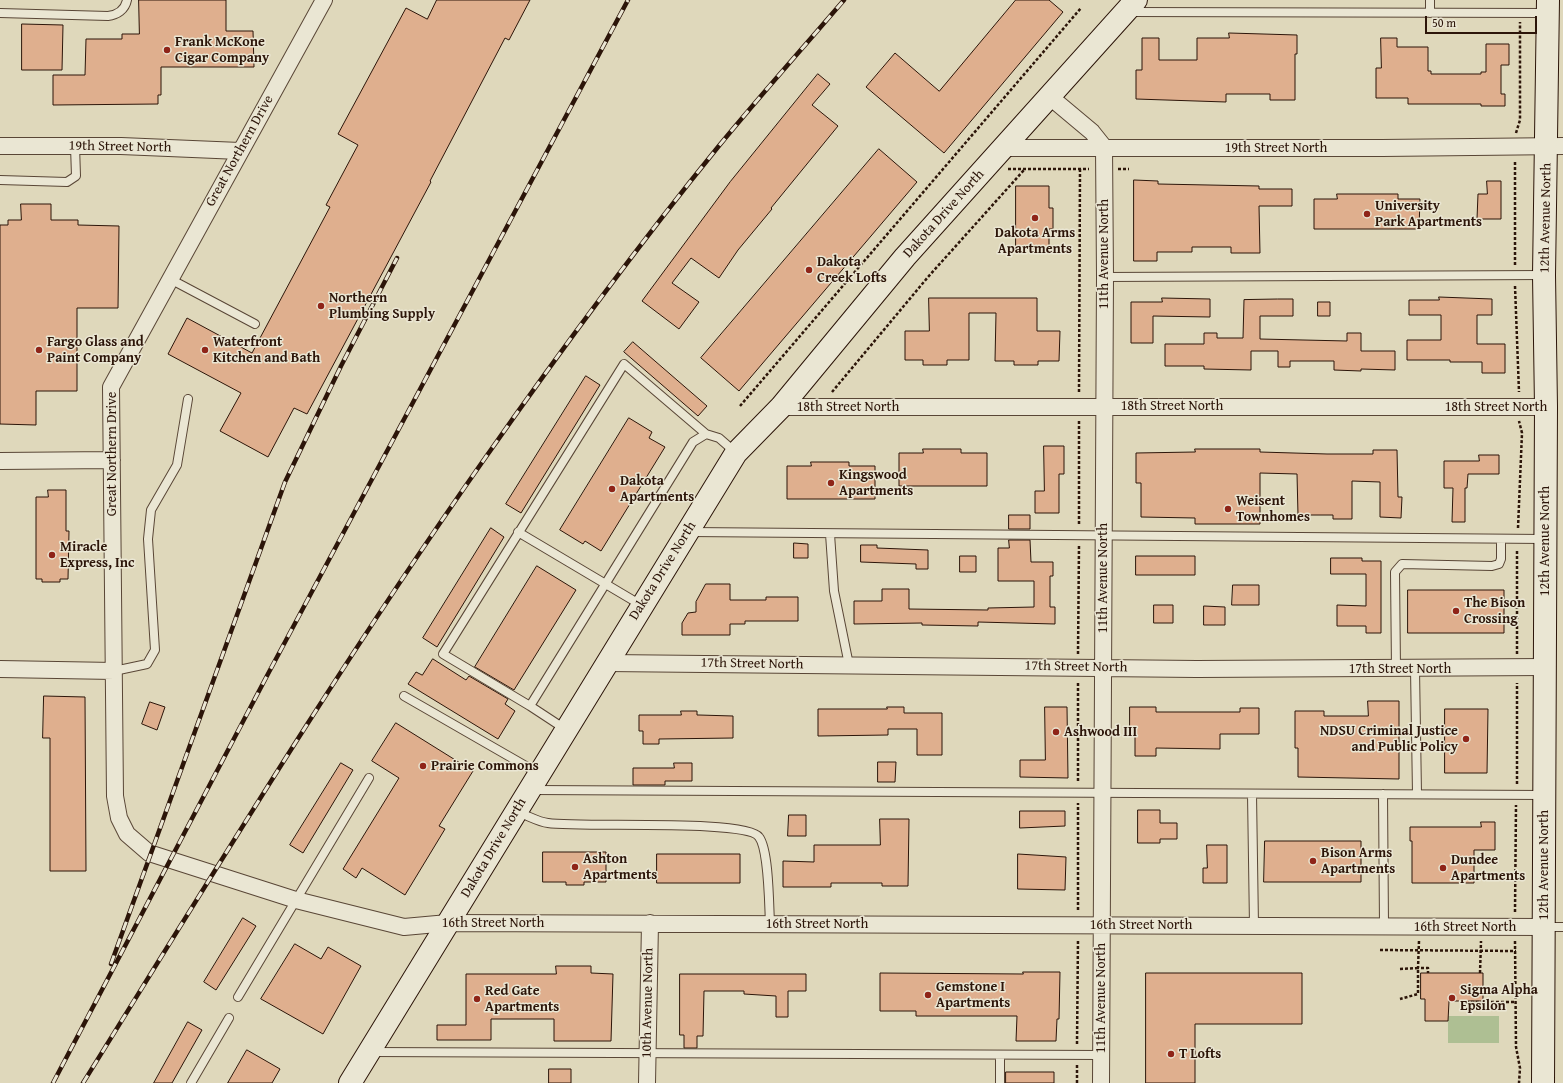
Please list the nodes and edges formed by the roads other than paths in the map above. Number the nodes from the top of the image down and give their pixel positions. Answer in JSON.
{"nodes":[{"id":1,"x":127,"y":0,"type":"edge"},
{"id":2,"x":324,"y":0,"type":"edge"},
{"id":3,"x":1430,"y":0,"type":"edge"},
{"id":4,"x":1133,"y":3,"type":"edge"},
{"id":5,"x":1548,"y":7,"type":"edge"},
{"id":6,"x":0,"y":13,"type":"edge"},
{"id":7,"x":1430,"y":13,"type":"junction"},
{"id":8,"x":1049,"y":96,"type":"junction"},
{"id":9,"x":0,"y":146,"type":"edge"},
{"id":10,"x":75,"y":146,"type":"junction"},
{"id":11,"x":1555,"y":146,"type":"edge"},
{"id":12,"x":1104,"y":147,"type":"junction"},
{"id":13,"x":1005,"y":148,"type":"junction"},
{"id":14,"x":240,"y":151,"type":"junction"},
{"id":15,"x":0,"y":180,"type":"edge"},
{"id":16,"x":1544,"y":275,"type":"junction"},
{"id":17,"x":1105,"y":276,"type":"junction"},
{"id":18,"x":170,"y":279,"type":"junction"},
{"id":19,"x":255,"y":324,"type":"dead end"},
{"id":20,"x":188,"y":399,"type":"dead end"},
{"id":21,"x":1103,"y":406,"type":"junction"},
{"id":22,"x":781,"y":407,"type":"junction"},
{"id":23,"x":1554,"y":407,"type":"edge"},
{"id":24,"x":706,"y":434,"type":"junction"},
{"id":25,"x":736,"y":453,"type":"junction"},
{"id":26,"x":112,"y":460,"type":"junction"},
{"id":27,"x":0,"y":461,"type":"edge"},
{"id":28,"x":518,"y":532,"type":"junction"},
{"id":29,"x":686,"y":532,"type":"junction"},
{"id":30,"x":830,"y":534,"type":"junction"},
{"id":31,"x":1103,"y":537,"type":"junction"},
{"id":32,"x":1501,"y":539,"type":"junction"},
{"id":33,"x":1545,"y":539,"type":"junction"},
{"id":34,"x":605,"y":585,"type":"junction"},
{"id":35,"x":641,"y":606,"type":"junction"},
{"id":36,"x":607,"y":663,"type":"junction"},
{"id":37,"x":849,"y":665,"type":"junction"},
{"id":38,"x":1103,"y":667,"type":"junction"},
{"id":39,"x":1544,"y":667,"type":"junction"},
{"id":40,"x":0,"y":669,"type":"edge"},
{"id":41,"x":1396,"y":669,"type":"junction"},
{"id":42,"x":1415,"y":669,"type":"junction"},
{"id":43,"x":114,"y":671,"type":"junction"},
{"id":44,"x":404,"y":696,"type":"dead end"},
{"id":45,"x":530,"y":706,"type":"junction"},
{"id":46,"x":566,"y":730,"type":"junction"},
{"id":47,"x":369,"y":778,"type":"dead end"},
{"id":48,"x":534,"y":782,"type":"junction"},
{"id":49,"x":1102,"y":794,"type":"junction"},
{"id":50,"x":1252,"y":794,"type":"junction"},
{"id":51,"x":1383,"y":794,"type":"junction"},
{"id":52,"x":1417,"y":794,"type":"junction"},
{"id":53,"x":1544,"y":795,"type":"junction"},
{"id":54,"x":516,"y":812,"type":"junction"},
{"id":55,"x":119,"y":818,"type":"joint"},
{"id":56,"x":296,"y":900,"type":"junction"},
{"id":57,"x":448,"y":923,"type":"junction"},
{"id":58,"x":650,"y":923,"type":"junction"},
{"id":59,"x":770,"y":924,"type":"junction"},
{"id":60,"x":1101,"y":925,"type":"junction"},
{"id":61,"x":1254,"y":926,"type":"junction"},
{"id":62,"x":1384,"y":926,"type":"junction"},
{"id":63,"x":1553,"y":927,"type":"edge"},
{"id":64,"x":238,"y":997,"type":"dead end"},
{"id":65,"x":229,"y":1018,"type":"dead end"},
{"id":66,"x":369,"y":1052,"type":"junction"},
{"id":67,"x":647,"y":1053,"type":"junction"},
{"id":68,"x":1000,"y":1055,"type":"junction"},
{"id":69,"x":1101,"y":1055,"type":"junction"},
{"id":70,"x":191,"y":1083,"type":"edge"},
{"id":71,"x":350,"y":1083,"type":"edge"},
{"id":72,"x":647,"y":1083,"type":"edge"},
{"id":73,"x":1000,"y":1083,"type":"edge"},
{"id":74,"x":1101,"y":1083,"type":"edge"},
{"id":75,"x":1542,"y":1083,"type":"edge"}],
"edges":[{"from":1,"to":6,"type":"lane"},
{"from":2,"to":14,"type":"street","name":"Great Northern Drive"},
{"from":3,"to":7,"type":"lane"},
{"from":4,"to":7,"type":"lane"},
{"from":4,"to":8,"type":"street","name":"Dakota Drive North"},
{"from":5,"to":7,"type":"lane"},
{"from":5,"to":11,"type":"street","name":"12th Avenue North"},
{"from":8,"to":12,"type":"street"},
{"from":8,"to":13,"type":"street","name":"Dakota Drive North"},
{"from":9,"to":10,"type":"street","name":"19th Street North"},
{"from":10,"to":14,"type":"street","name":"19th Street North"},
{"from":10,"to":15,"type":"lane"},
{"from":11,"to":12,"type":"street","name":"19th Street North"},
{"from":11,"to":16,"type":"street","name":"12th Avenue North"},
{"from":12,"to":13,"type":"street","name":"19th Street North"},
{"from":12,"to":17,"type":"street","name":"11th Avenue North"},
{"from":13,"to":22,"type":"street","name":"Dakota Drive North"},
{"from":14,"to":18,"type":"street","name":"Great Northern Drive"},
{"from":16,"to":17,"type":"lane"},
{"from":16,"to":23,"type":"street","name":"12th Avenue North"},
{"from":17,"to":21,"type":"street","name":"11th Avenue North"},
{"from":18,"to":19,"type":"lane"},
{"from":18,"to":26,"type":"street","name":"Great Northern Drive"},
{"from":20,"to":43,"type":"lane"},
{"from":21,"to":22,"type":"street","name":"18th Street North"},
{"from":21,"to":23,"type":"street","name":"18th Street North"},
{"from":21,"to":31,"type":"street","name":"11th Avenue North"},
{"from":22,"to":25,"type":"street","name":"Dakota Drive North"},
{"from":23,"to":33,"type":"street","name":"12th Avenue North"},
{"from":24,"to":25,"type":"lane"},
{"from":24,"to":28,"type":"lane"},
{"from":24,"to":34,"type":"lane"},
{"from":25,"to":29,"type":"street","name":"Dakota Drive North"},
{"from":26,"to":27,"type":"street"},
{"from":26,"to":43,"type":"street","name":"Great Northern Drive"},
{"from":28,"to":34,"type":"lane"},
{"from":28,"to":45,"type":"lane"},
{"from":29,"to":30,"type":"lane"},
{"from":29,"to":35,"type":"street","name":"Dakota Drive North"},
{"from":30,"to":31,"type":"lane"},
{"from":30,"to":37,"type":"lane"},
{"from":31,"to":32,"type":"lane"},
{"from":31,"to":38,"type":"street","name":"11th Avenue North"},
{"from":32,"to":33,"type":"lane"},
{"from":32,"to":41,"type":"lane"},
{"from":33,"to":39,"type":"street","name":"12th Avenue North"},
{"from":34,"to":35,"type":"lane"},
{"from":34,"to":45,"type":"lane"},
{"from":35,"to":36,"type":"street","name":"Dakota Drive North"},
{"from":36,"to":37,"type":"street","name":"17th Street North"},
{"from":36,"to":46,"type":"street","name":"Dakota Drive North"},
{"from":37,"to":38,"type":"street","name":"17th Street North"},
{"from":38,"to":41,"type":"street","name":"17th Street North"},
{"from":38,"to":49,"type":"street","name":"11th Avenue North"},
{"from":39,"to":42,"type":"street","name":"17th Street North"},
{"from":39,"to":53,"type":"street","name":"12th Avenue North"},
{"from":40,"to":43,"type":"street"},
{"from":41,"to":42,"type":"street","name":"17th Street North"},
{"from":42,"to":52,"type":"lane"},
{"from":43,"to":55,"type":"street","name":"Great Northern Drive"},
{"from":44,"to":48,"type":"lane"},
{"from":45,"to":46,"type":"lane"},
{"from":46,"to":48,"type":"street","name":"Dakota Drive North"},
{"from":47,"to":56,"type":"lane"},
{"from":48,"to":49,"type":"lane"},
{"from":48,"to":54,"type":"street","name":"Dakota Drive North"},
{"from":49,"to":50,"type":"lane"},
{"from":49,"to":60,"type":"street","name":"11th Avenue North"},
{"from":50,"to":51,"type":"lane"},
{"from":50,"to":61,"type":"lane"},
{"from":51,"to":52,"type":"lane"},
{"from":51,"to":62,"type":"lane"},
{"from":52,"to":53,"type":"lane"},
{"from":53,"to":63,"type":"street","name":"12th Avenue North"},
{"from":54,"to":57,"type":"street","name":"Dakota Drive North"},
{"from":54,"to":59,"type":"lane"},
{"from":55,"to":56,"type":"street","name":"16th Street North"},
{"from":56,"to":57,"type":"street","name":"16th Street North"},
{"from":56,"to":64,"type":"lane"},
{"from":57,"to":58,"type":"street","name":"16th Street North"},
{"from":57,"to":66,"type":"street","name":"Dakota Drive North"},
{"from":58,"to":59,"type":"street","name":"16th Street North"},
{"from":58,"to":67,"type":"street","name":"10th Avenue North"},
{"from":59,"to":60,"type":"street","name":"16th Street North"},
{"from":60,"to":61,"type":"street","name":"16th Street North"},
{"from":60,"to":69,"type":"street","name":"11th Avenue North"},
{"from":61,"to":62,"type":"street","name":"16th Street North"},
{"from":62,"to":63,"type":"street","name":"16th Street North"},
{"from":63,"to":75,"type":"street","name":"12th Avenue North"},
{"from":65,"to":70,"type":"lane"},
{"from":66,"to":67,"type":"lane"},
{"from":66,"to":71,"type":"street","name":"Dakota Drive North"},
{"from":67,"to":68,"type":"lane"},
{"from":67,"to":72,"type":"street","name":"10th Avenue North"},
{"from":68,"to":69,"type":"lane"},
{"from":68,"to":73,"type":"lane"},
{"from":69,"to":74,"type":"street","name":"11th Avenue North"}]}
